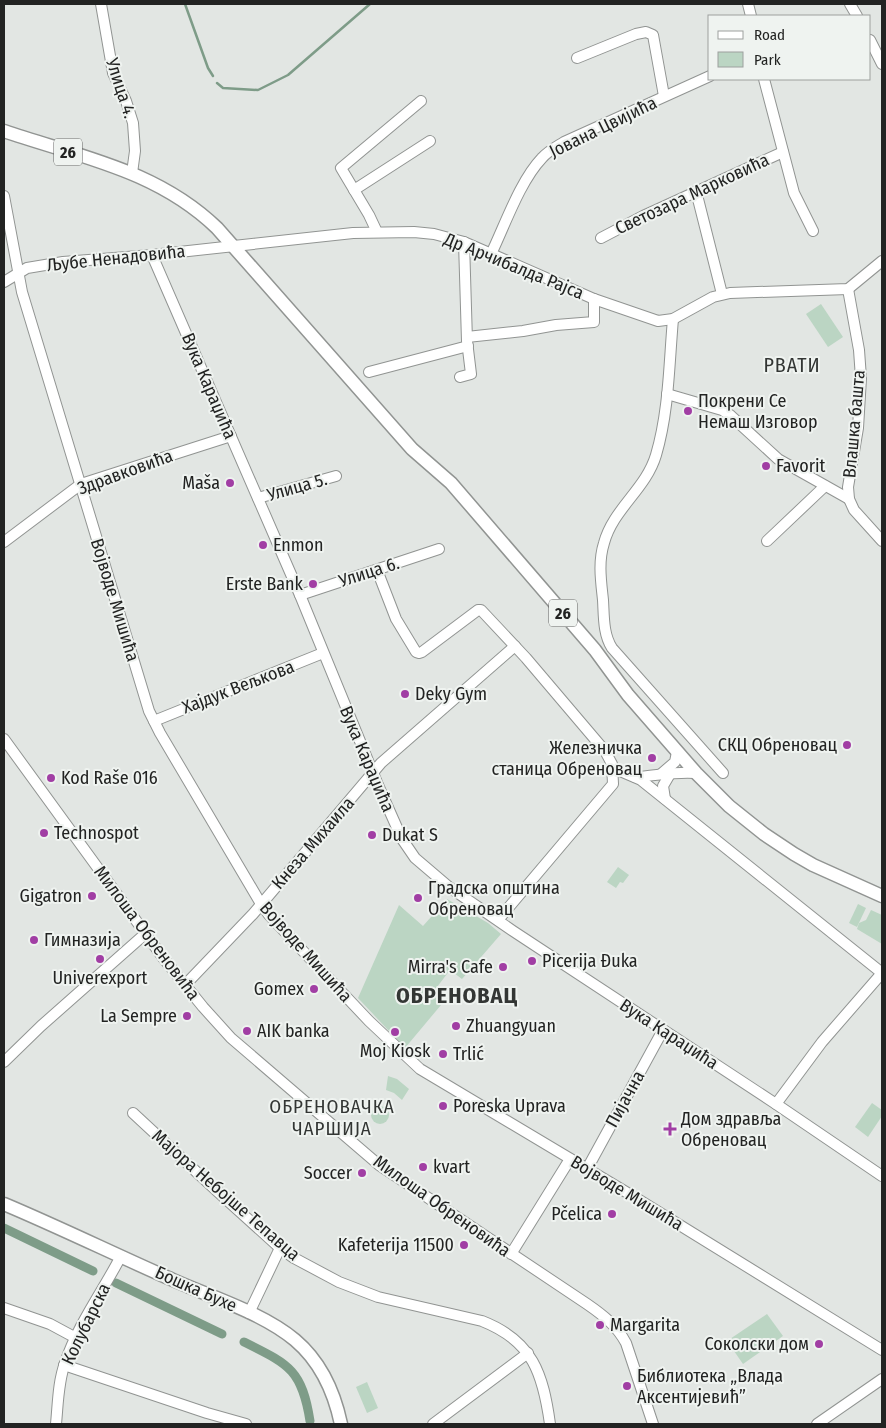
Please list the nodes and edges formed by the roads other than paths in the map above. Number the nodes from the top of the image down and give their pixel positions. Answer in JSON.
{"nodes":[{"id":1,"x":101,"y":4,"type":"edge"},
{"id":2,"x":850,"y":4,"type":"edge"},
{"id":3,"x":856,"y":15,"type":"edge"},
{"id":4,"x":871,"y":42,"type":"edge"},
{"id":5,"x":578,"y":58,"type":"dead end"},
{"id":6,"x":882,"y":64,"type":"edge"},
{"id":7,"x":708,"y":77,"type":"edge"},
{"id":8,"x":764,"y":80,"type":"edge"},
{"id":9,"x":664,"y":96,"type":"junction"},
{"id":10,"x":421,"y":101,"type":"dead end"},
{"id":11,"x":4,"y":131,"type":"edge"},
{"id":12,"x":430,"y":142,"type":"dead end"},
{"id":13,"x":783,"y":152,"type":"junction"},
{"id":14,"x":132,"y":172,"type":"junction"},
{"id":15,"x":354,"y":190,"type":"junction"},
{"id":16,"x":696,"y":191,"type":"junction"},
{"id":17,"x":4,"y":196,"type":"edge"},
{"id":18,"x":813,"y":231,"type":"dead end"},
{"id":19,"x":377,"y":232,"type":"junction"},
{"id":20,"x":601,"y":238,"type":"dead end"},
{"id":21,"x":464,"y":242,"type":"junction"},
{"id":22,"x":232,"y":245,"type":"junction"},
{"id":23,"x":491,"y":254,"type":"junction"},
{"id":24,"x":152,"y":255,"type":"junction"},
{"id":25,"x":882,"y":261,"type":"edge"},
{"id":26,"x":18,"y":274,"type":"junction"},
{"id":27,"x":4,"y":282,"type":"edge"},
{"id":28,"x":848,"y":290,"type":"junction"},
{"id":29,"x":722,"y":294,"type":"junction"},
{"id":30,"x":594,"y":299,"type":"junction"},
{"id":31,"x":672,"y":319,"type":"junction"},
{"id":32,"x":468,"y":341,"type":"junction"},
{"id":33,"x":369,"y":372,"type":"dead end"},
{"id":34,"x":460,"y":377,"type":"dead end"},
{"id":35,"x":667,"y":394,"type":"junction"},
{"id":36,"x":231,"y":436,"type":"junction"},
{"id":37,"x":336,"y":476,"type":"dead end"},
{"id":38,"x":81,"y":484,"type":"junction"},
{"id":39,"x":825,"y":486,"type":"junction"},
{"id":40,"x":258,"y":498,"type":"junction"},
{"id":41,"x":849,"y":499,"type":"junction"},
{"id":42,"x":767,"y":541,"type":"dead end"},
{"id":43,"x":4,"y":542,"type":"edge"},
{"id":44,"x":882,"y":542,"type":"edge"},
{"id":45,"x":439,"y":550,"type":"dead end"},
{"id":46,"x":377,"y":570,"type":"junction"},
{"id":47,"x":300,"y":595,"type":"junction"},
{"id":48,"x":515,"y":646,"type":"junction"},
{"id":49,"x":323,"y":653,"type":"junction"},
{"id":50,"x":154,"y":721,"type":"junction"},
{"id":51,"x":4,"y":739,"type":"edge"},
{"id":52,"x":677,"y":752,"type":"junction"},
{"id":53,"x":613,"y":768,"type":"junction"},
{"id":54,"x":373,"y":773,"type":"junction"},
{"id":55,"x":696,"y":773,"type":"junction"},
{"id":56,"x":723,"y":773,"type":"dead end"},
{"id":57,"x":665,"y":774,"type":"junction"},
{"id":58,"x":635,"y":777,"type":"junction"},
{"id":59,"x":613,"y":784,"type":"junction"},
{"id":60,"x":665,"y":799,"type":"junction"},
{"id":61,"x":882,"y":896,"type":"edge"},
{"id":62,"x":261,"y":904,"type":"junction"},
{"id":63,"x":498,"y":920,"type":"junction"},
{"id":64,"x":145,"y":934,"type":"junction"},
{"id":65,"x":185,"y":986,"type":"junction"},
{"id":66,"x":663,"y":1030,"type":"junction"},
{"id":67,"x":4,"y":1062,"type":"edge"},
{"id":68,"x":776,"y":1104,"type":"junction"},
{"id":69,"x":132,"y":1113,"type":"dead end"},
{"id":70,"x":570,"y":1158,"type":"junction"},
{"id":71,"x":587,"y":1169,"type":"junction"},
{"id":72,"x":882,"y":1176,"type":"edge"},
{"id":73,"x":4,"y":1204,"type":"edge"},
{"id":74,"x":280,"y":1248,"type":"junction"},
{"id":75,"x":511,"y":1254,"type":"junction"},
{"id":76,"x":121,"y":1256,"type":"junction"},
{"id":77,"x":4,"y":1308,"type":"edge"},
{"id":78,"x":249,"y":1313,"type":"junction"},
{"id":79,"x":76,"y":1338,"type":"junction"},
{"id":80,"x":882,"y":1350,"type":"edge"},
{"id":81,"x":528,"y":1353,"type":"junction"},
{"id":82,"x":64,"y":1365,"type":"junction"},
{"id":83,"x":882,"y":1379,"type":"edge"},
{"id":84,"x":207,"y":1413,"type":"junction"},
{"id":85,"x":56,"y":1424,"type":"edge"},
{"id":86,"x":204,"y":1424,"type":"edge"},
{"id":87,"x":246,"y":1424,"type":"edge"},
{"id":88,"x":341,"y":1424,"type":"edge"},
{"id":89,"x":433,"y":1424,"type":"edge"},
{"id":90,"x":550,"y":1424,"type":"edge"},
{"id":91,"x":652,"y":1424,"type":"edge"},
{"id":92,"x":817,"y":1424,"type":"edge"}],
"edges":[{"from":1,"to":14,"type":"street","name":"Улица 4."},
{"from":2,"to":3,"type":"street"},
{"from":4,"to":6,"type":"street"},
{"from":5,"to":9,"type":"street"},
{"from":7,"to":9,"type":"street","name":"Јована Цвијића"},
{"from":8,"to":13,"type":"street"},
{"from":9,"to":23,"type":"street","name":"Јована Цвијића"},
{"from":10,"to":15,"type":"street"},
{"from":11,"to":14,"type":"main road","number":"26"},
{"from":12,"to":15,"type":"street"},
{"from":13,"to":16,"type":"street","name":"Светозара Марковића"},
{"from":13,"to":18,"type":"street"},
{"from":14,"to":22,"type":"main road","number":"26"},
{"from":15,"to":19,"type":"street"},
{"from":16,"to":20,"type":"street","name":"Светозара Марковића"},
{"from":16,"to":29,"type":"street"},
{"from":17,"to":26,"type":"street","name":"Војводе Мишића"},
{"from":19,"to":21,"type":"street","name":"Др Арчибалда Рајса"},
{"from":19,"to":22,"type":"street","name":"Др Арчибалда Рајса"},
{"from":21,"to":23,"type":"street","name":"Др Арчибалда Рајса"},
{"from":21,"to":32,"type":"street"},
{"from":22,"to":24,"type":"street","name":"Љубе Ненадовића"},
{"from":22,"to":52,"type":"main road","number":"26"},
{"from":23,"to":30,"type":"street","name":"Др Арчибалда Рајса"},
{"from":24,"to":26,"type":"street","name":"Љубе Ненадовића"},
{"from":24,"to":36,"type":"street","name":"Вука Караџића"},
{"from":25,"to":28,"type":"street"},
{"from":26,"to":27,"type":"street","name":"Љубе Ненадовића"},
{"from":26,"to":38,"type":"street","name":"Војводе Мишића"},
{"from":28,"to":29,"type":"street"},
{"from":28,"to":41,"type":"street","name":"Влашка башта"},
{"from":29,"to":31,"type":"street"},
{"from":30,"to":31,"type":"street","name":"Др Арчибалда Рајса"},
{"from":30,"to":32,"type":"street"},
{"from":31,"to":35,"type":"street"},
{"from":32,"to":33,"type":"street"},
{"from":32,"to":34,"type":"street"},
{"from":35,"to":39,"type":"street"},
{"from":35,"to":56,"type":"street"},
{"from":36,"to":38,"type":"street","name":"Здравковића"},
{"from":36,"to":40,"type":"street","name":"Вука Караџића"},
{"from":37,"to":40,"type":"street","name":"Улица 5."},
{"from":38,"to":43,"type":"street","name":"Здравковића"},
{"from":38,"to":50,"type":"street","name":"Војводе Мишића"},
{"from":39,"to":41,"type":"street"},
{"from":39,"to":42,"type":"street"},
{"from":40,"to":47,"type":"street","name":"Вука Караџића"},
{"from":41,"to":44,"type":"street"},
{"from":45,"to":46,"type":"street","name":"Улица 6."},
{"from":46,"to":47,"type":"street","name":"Улица 6."},
{"from":46,"to":48,"type":"street"},
{"from":47,"to":49,"type":"street","name":"Вука Караџића"},
{"from":48,"to":53,"type":"street"},
{"from":48,"to":54,"type":"street","name":"Кнеза Михаила"},
{"from":49,"to":50,"type":"street","name":"Хајдук Вељкова"},
{"from":49,"to":54,"type":"street","name":"Вука Караџића"},
{"from":50,"to":62,"type":"street","name":"Војводе Мишића"},
{"from":51,"to":64,"type":"street","name":"Милоша Обреновића"},
{"from":52,"to":55,"type":"main road","number":"26"},
{"from":52,"to":57,"type":"street"},
{"from":53,"to":58,"type":"street"},
{"from":53,"to":59,"type":"street"},
{"from":54,"to":62,"type":"street","name":"Кнеза Михаила"},
{"from":54,"to":63,"type":"street","name":"Вука Караџића"},
{"from":55,"to":57,"type":"street"},
{"from":55,"to":61,"type":"main road","number":"26"},
{"from":57,"to":58,"type":"street"},
{"from":57,"to":60,"type":"street"},
{"from":58,"to":59,"type":"street"},
{"from":58,"to":60,"type":"street"},
{"from":59,"to":63,"type":"street"},
{"from":60,"to":68,"type":"street"},
{"from":62,"to":65,"type":"street","name":"Кнеза Михаила"},
{"from":62,"to":70,"type":"street","name":"Војводе Мишића"},
{"from":63,"to":66,"type":"street","name":"Вука Караџића"},
{"from":64,"to":65,"type":"street","name":"Милоша Обреновића"},
{"from":64,"to":67,"type":"street"},
{"from":65,"to":75,"type":"street","name":"Милоша Обреновића"},
{"from":66,"to":68,"type":"street","name":"Вука Караџића"},
{"from":66,"to":71,"type":"street","name":"Пијачна"},
{"from":68,"to":72,"type":"street","name":"Вука Караџића"},
{"from":69,"to":74,"type":"street","name":"Мајора Небојше Тепавца"},
{"from":70,"to":71,"type":"street","name":"Војводе Мишића"},
{"from":70,"to":75,"type":"street"},
{"from":71,"to":80,"type":"street","name":"Војводе Мишића"},
{"from":73,"to":76,"type":"main road","name":"Бошка Бухе"},
{"from":74,"to":78,"type":"street"},
{"from":74,"to":81,"type":"street","name":"Мајора Небојше Тепавца"},
{"from":75,"to":91,"type":"street","name":"Милоша Обреновића"},
{"from":76,"to":78,"type":"main road","name":"Бошка Бухе"},
{"from":76,"to":79,"type":"street","name":"Колубарска"},
{"from":77,"to":79,"type":"street"},
{"from":78,"to":88,"type":"main road","name":"Бошка Бухе"},
{"from":79,"to":82,"type":"street","name":"Колубарска"},
{"from":81,"to":89,"type":"street"},
{"from":81,"to":90,"type":"street","name":"Мајора Небојше Тепавца"},
{"from":82,"to":84,"type":"street"},
{"from":82,"to":85,"type":"street","name":"Колубарска"},
{"from":83,"to":92,"type":"street"},
{"from":84,"to":86,"type":"street"},
{"from":84,"to":87,"type":"street"}]}
